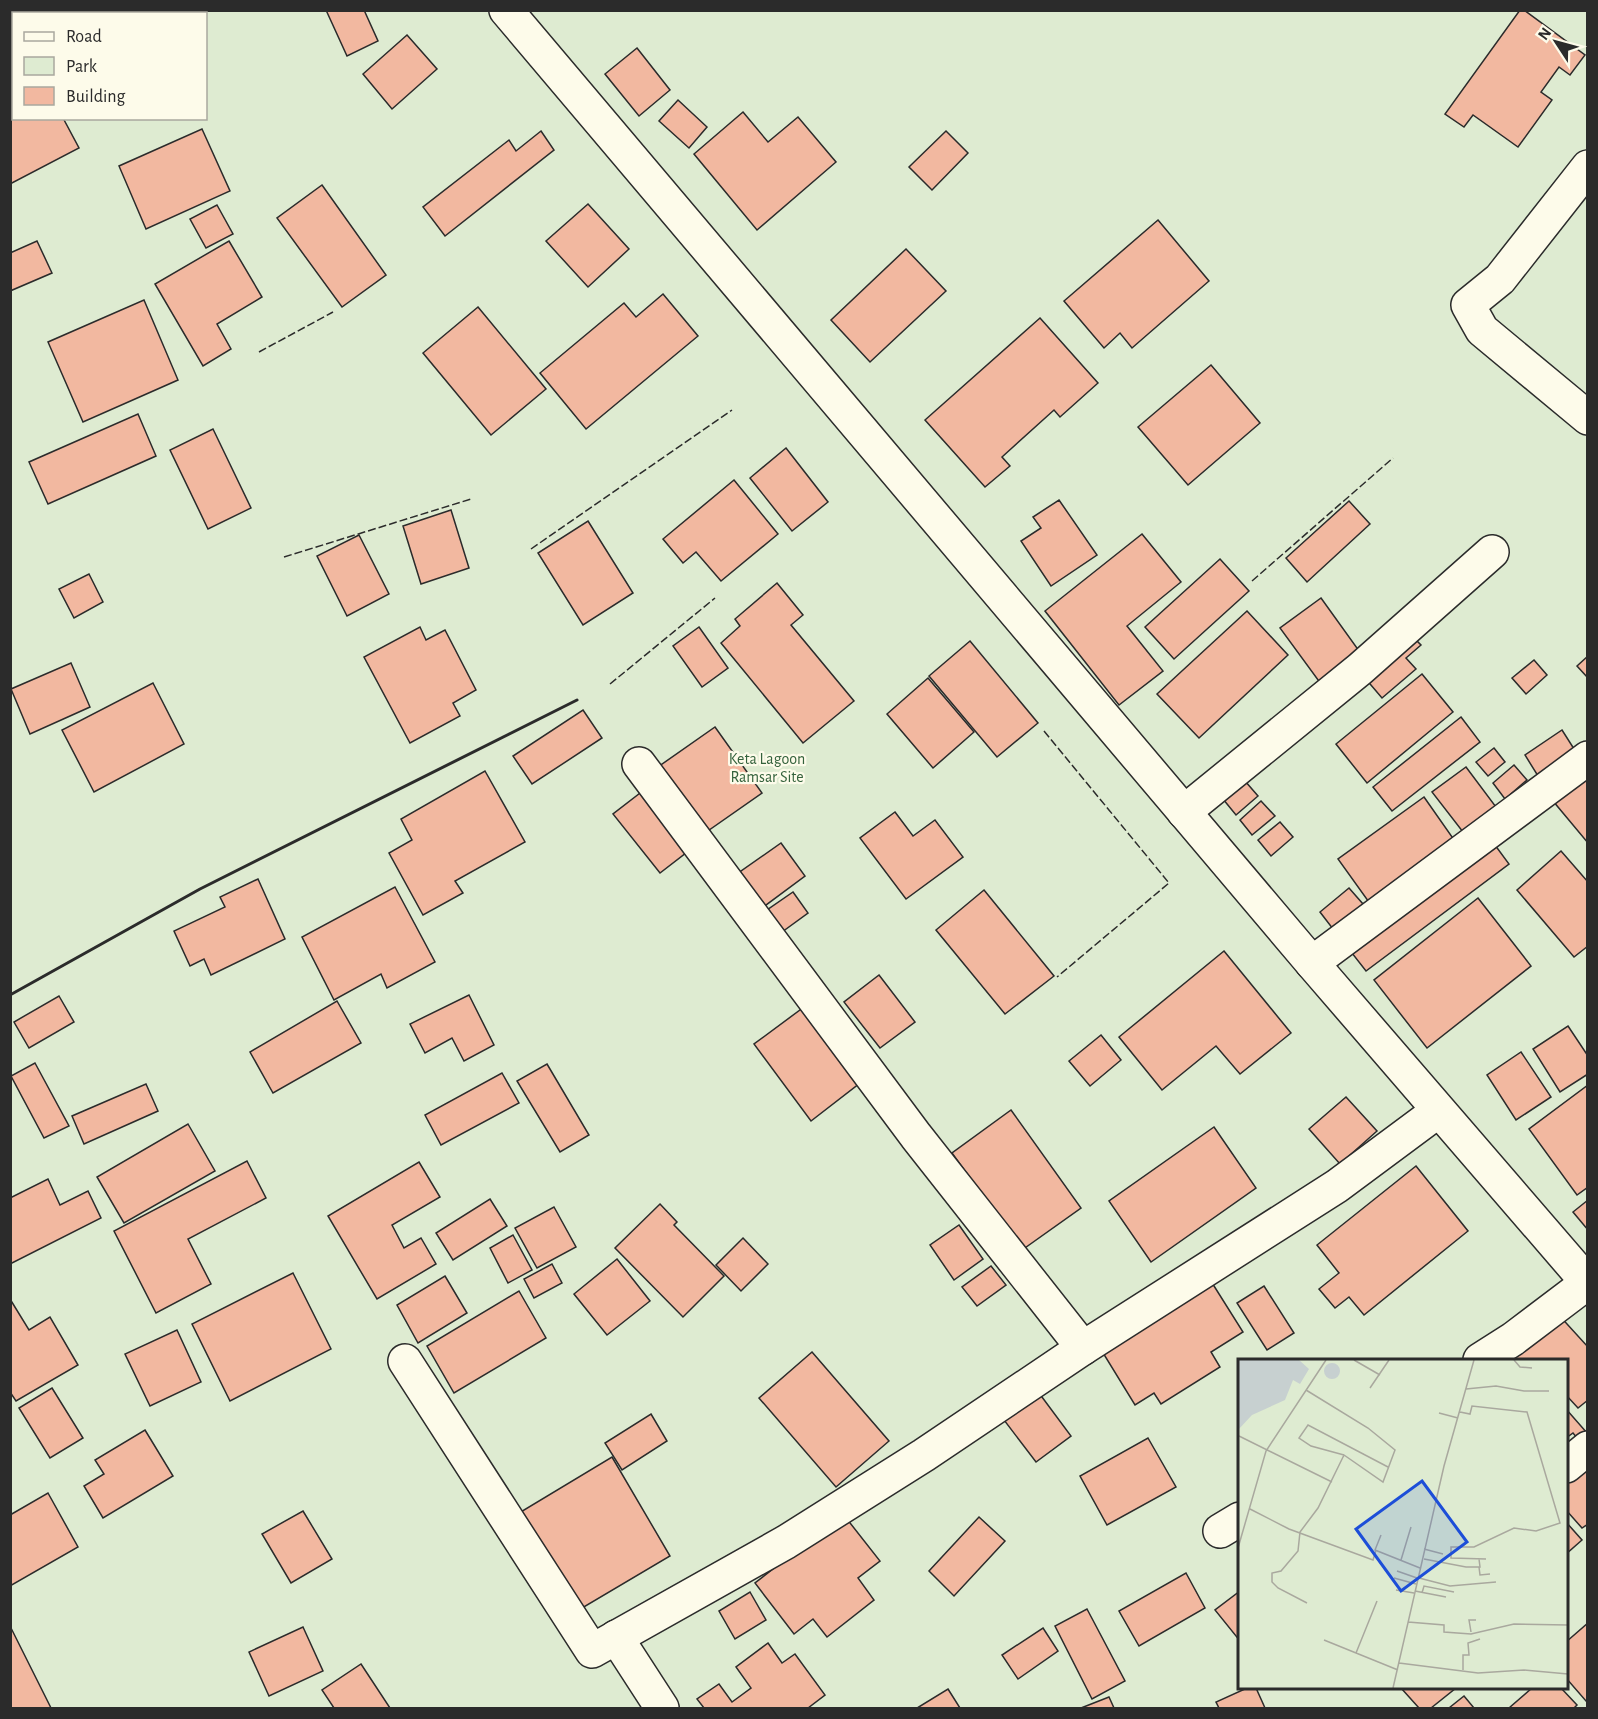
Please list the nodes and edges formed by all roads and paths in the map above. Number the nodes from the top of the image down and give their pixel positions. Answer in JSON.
{"nodes":[{"id":1,"x":506,"y":10,"type":"edge"},
{"id":2,"x":1587,"y":167,"type":"edge"},
{"id":3,"x":1587,"y":418,"type":"edge"},
{"id":4,"x":1492,"y":552,"type":"dead end"},
{"id":5,"x":1587,"y":758,"type":"edge"},
{"id":6,"x":639,"y":764,"type":"dead end"},
{"id":7,"x":1184,"y":812,"type":"junction"},
{"id":8,"x":1312,"y":963,"type":"junction"},
{"id":9,"x":1438,"y":1112,"type":"junction"},
{"id":10,"x":1584,"y":1275,"type":"edge"},
{"id":11,"x":1083,"y":1348,"type":"junction"},
{"id":12,"x":1482,"y":1359,"type":"edge"},
{"id":13,"x":405,"y":1361,"type":"dead end"},
{"id":14,"x":1587,"y":1448,"type":"edge"},
{"id":15,"x":1568,"y":1464,"type":"edge"},
{"id":16,"x":616,"y":1637,"type":"junction"},
{"id":17,"x":662,"y":1708,"type":"edge"}],
"edges":[{"from":1,"to":7,"type":"street"},
{"from":2,"to":3,"type":"street"},
{"from":4,"to":7,"type":"street"},
{"from":5,"to":8,"type":"street"},
{"from":6,"to":11,"type":"street"},
{"from":7,"to":8,"type":"street"},
{"from":8,"to":9,"type":"street"},
{"from":9,"to":10,"type":"street"},
{"from":9,"to":11,"type":"street"},
{"from":10,"to":12,"type":"street"},
{"from":11,"to":16,"type":"street"},
{"from":13,"to":16,"type":"street"},
{"from":14,"to":15,"type":"street"},
{"from":16,"to":17,"type":"street"}]}
